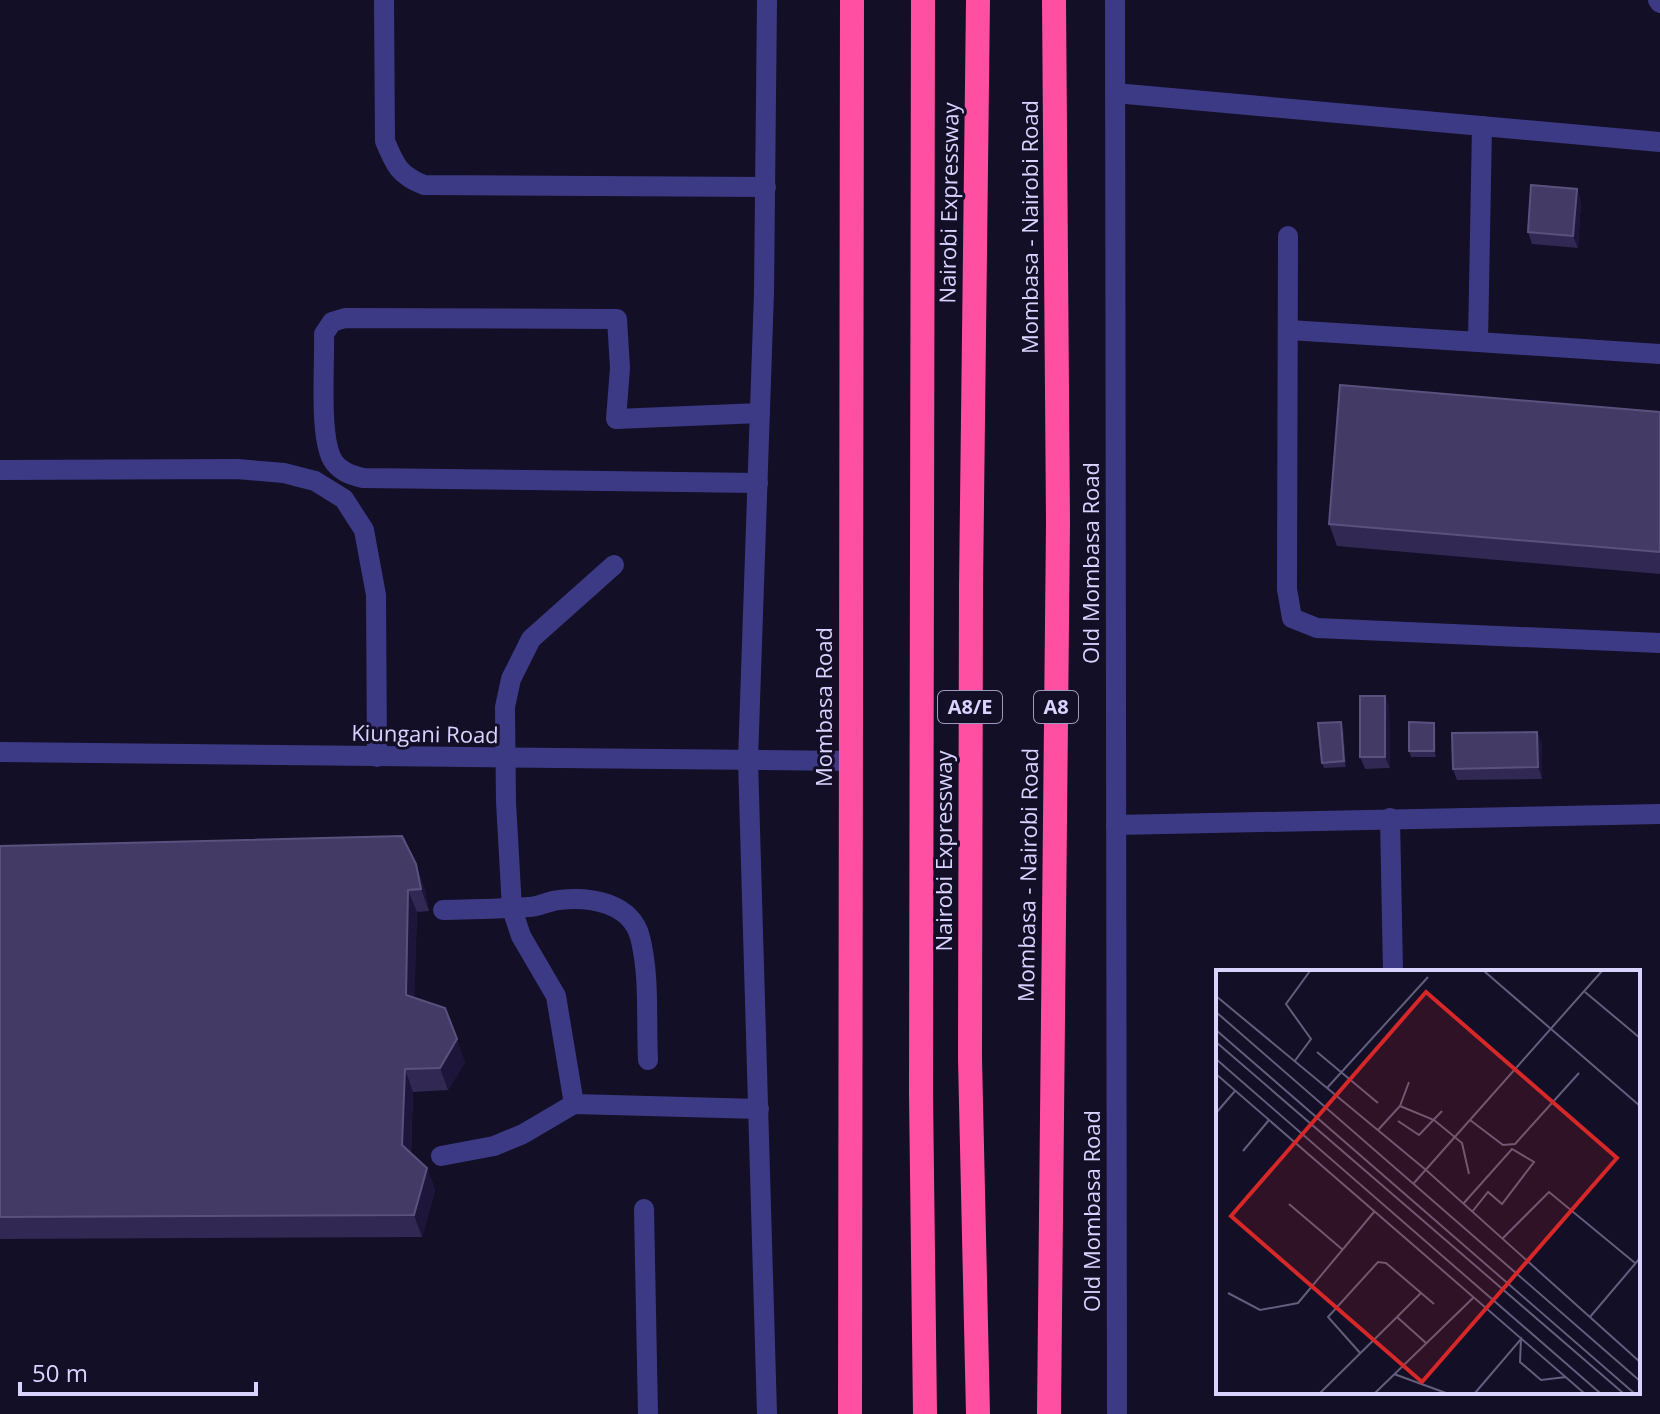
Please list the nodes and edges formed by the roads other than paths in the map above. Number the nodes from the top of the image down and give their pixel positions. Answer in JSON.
{"nodes":[{"id":1,"x":384,"y":0,"type":"edge"},
{"id":2,"x":767,"y":0,"type":"edge"},
{"id":3,"x":852,"y":0,"type":"edge"},
{"id":4,"x":923,"y":0,"type":"edge"},
{"id":5,"x":978,"y":0,"type":"edge"},
{"id":6,"x":1054,"y":0,"type":"edge"},
{"id":7,"x":1115,"y":0,"type":"edge"},
{"id":8,"x":1115,"y":93,"type":"junction"},
{"id":9,"x":1482,"y":126,"type":"junction"},
{"id":10,"x":1660,"y":142,"type":"edge"},
{"id":11,"x":766,"y":187,"type":"junction"},
{"id":12,"x":1288,"y":236,"type":"dead end"},
{"id":13,"x":1289,"y":330,"type":"junction"},
{"id":14,"x":1478,"y":342,"type":"junction"},
{"id":15,"x":1660,"y":354,"type":"edge"},
{"id":16,"x":760,"y":413,"type":"junction"},
{"id":17,"x":0,"y":470,"type":"edge"},
{"id":18,"x":758,"y":483,"type":"junction"},
{"id":19,"x":614,"y":565,"type":"dead end"},
{"id":20,"x":1660,"y":643,"type":"edge"},
{"id":21,"x":0,"y":752,"type":"edge"},
{"id":22,"x":377,"y":757,"type":"junction"},
{"id":23,"x":506,"y":759,"type":"junction"},
{"id":24,"x":748,"y":760,"type":"junction"},
{"id":25,"x":850,"y":761,"type":"junction"},
{"id":26,"x":1660,"y":814,"type":"edge"},
{"id":27,"x":1390,"y":818,"type":"junction"},
{"id":28,"x":1116,"y":825,"type":"junction"},
{"id":29,"x":512,"y":909,"type":"junction"},
{"id":30,"x":443,"y":910,"type":"dead end"},
{"id":31,"x":1393,"y":970,"type":"edge"},
{"id":32,"x":648,"y":1060,"type":"dead end"},
{"id":33,"x":574,"y":1104,"type":"junction"},
{"id":34,"x":759,"y":1109,"type":"junction"},
{"id":35,"x":441,"y":1156,"type":"dead end"},
{"id":36,"x":644,"y":1209,"type":"dead end"},
{"id":37,"x":648,"y":1414,"type":"edge"},
{"id":38,"x":767,"y":1414,"type":"edge"},
{"id":39,"x":850,"y":1414,"type":"edge"},
{"id":40,"x":925,"y":1414,"type":"edge"},
{"id":41,"x":978,"y":1414,"type":"edge"},
{"id":42,"x":1049,"y":1414,"type":"edge"},
{"id":43,"x":1117,"y":1414,"type":"edge"}],
"edges":[{"from":1,"to":11,"type":"street"},
{"from":2,"to":11,"type":"street"},
{"from":3,"to":25,"type":"highway","name":"Mombasa Road"},
{"from":4,"to":40,"type":"highway","name":"Nairobi Expressway","number":"A8/E"},
{"from":5,"to":41,"type":"highway","name":"Nairobi Expressway","number":"A8/E"},
{"from":6,"to":42,"type":"highway","name":"Mombasa - Nairobi Road","number":"A8"},
{"from":7,"to":8,"type":"street","name":"Old Mombasa Road"},
{"from":8,"to":9,"type":"street"},
{"from":8,"to":28,"type":"street","name":"Old Mombasa Road"},
{"from":9,"to":10,"type":"street"},
{"from":9,"to":14,"type":"street"},
{"from":11,"to":16,"type":"street"},
{"from":12,"to":13,"type":"street"},
{"from":13,"to":14,"type":"street"},
{"from":13,"to":20,"type":"street"},
{"from":14,"to":15,"type":"street"},
{"from":16,"to":18,"type":"street"},
{"from":16,"to":18,"type":"street"},
{"from":17,"to":22,"type":"street"},
{"from":18,"to":24,"type":"street"},
{"from":19,"to":23,"type":"street"},
{"from":21,"to":22,"type":"street","name":"Kiungani Road"},
{"from":22,"to":23,"type":"street","name":"Kiungani Road"},
{"from":23,"to":24,"type":"street","name":"Kiungani Road"},
{"from":23,"to":29,"type":"street"},
{"from":24,"to":25,"type":"street","name":"Kiungani Road"},
{"from":24,"to":34,"type":"street"},
{"from":25,"to":39,"type":"highway","name":"Mombasa Road"},
{"from":26,"to":27,"type":"street"},
{"from":27,"to":28,"type":"street"},
{"from":27,"to":31,"type":"street"},
{"from":28,"to":43,"type":"street","name":"Old Mombasa Road"},
{"from":29,"to":30,"type":"street"},
{"from":29,"to":32,"type":"street"},
{"from":29,"to":33,"type":"street"},
{"from":33,"to":34,"type":"street"},
{"from":33,"to":35,"type":"street"},
{"from":34,"to":38,"type":"street"},
{"from":36,"to":37,"type":"street"}]}
